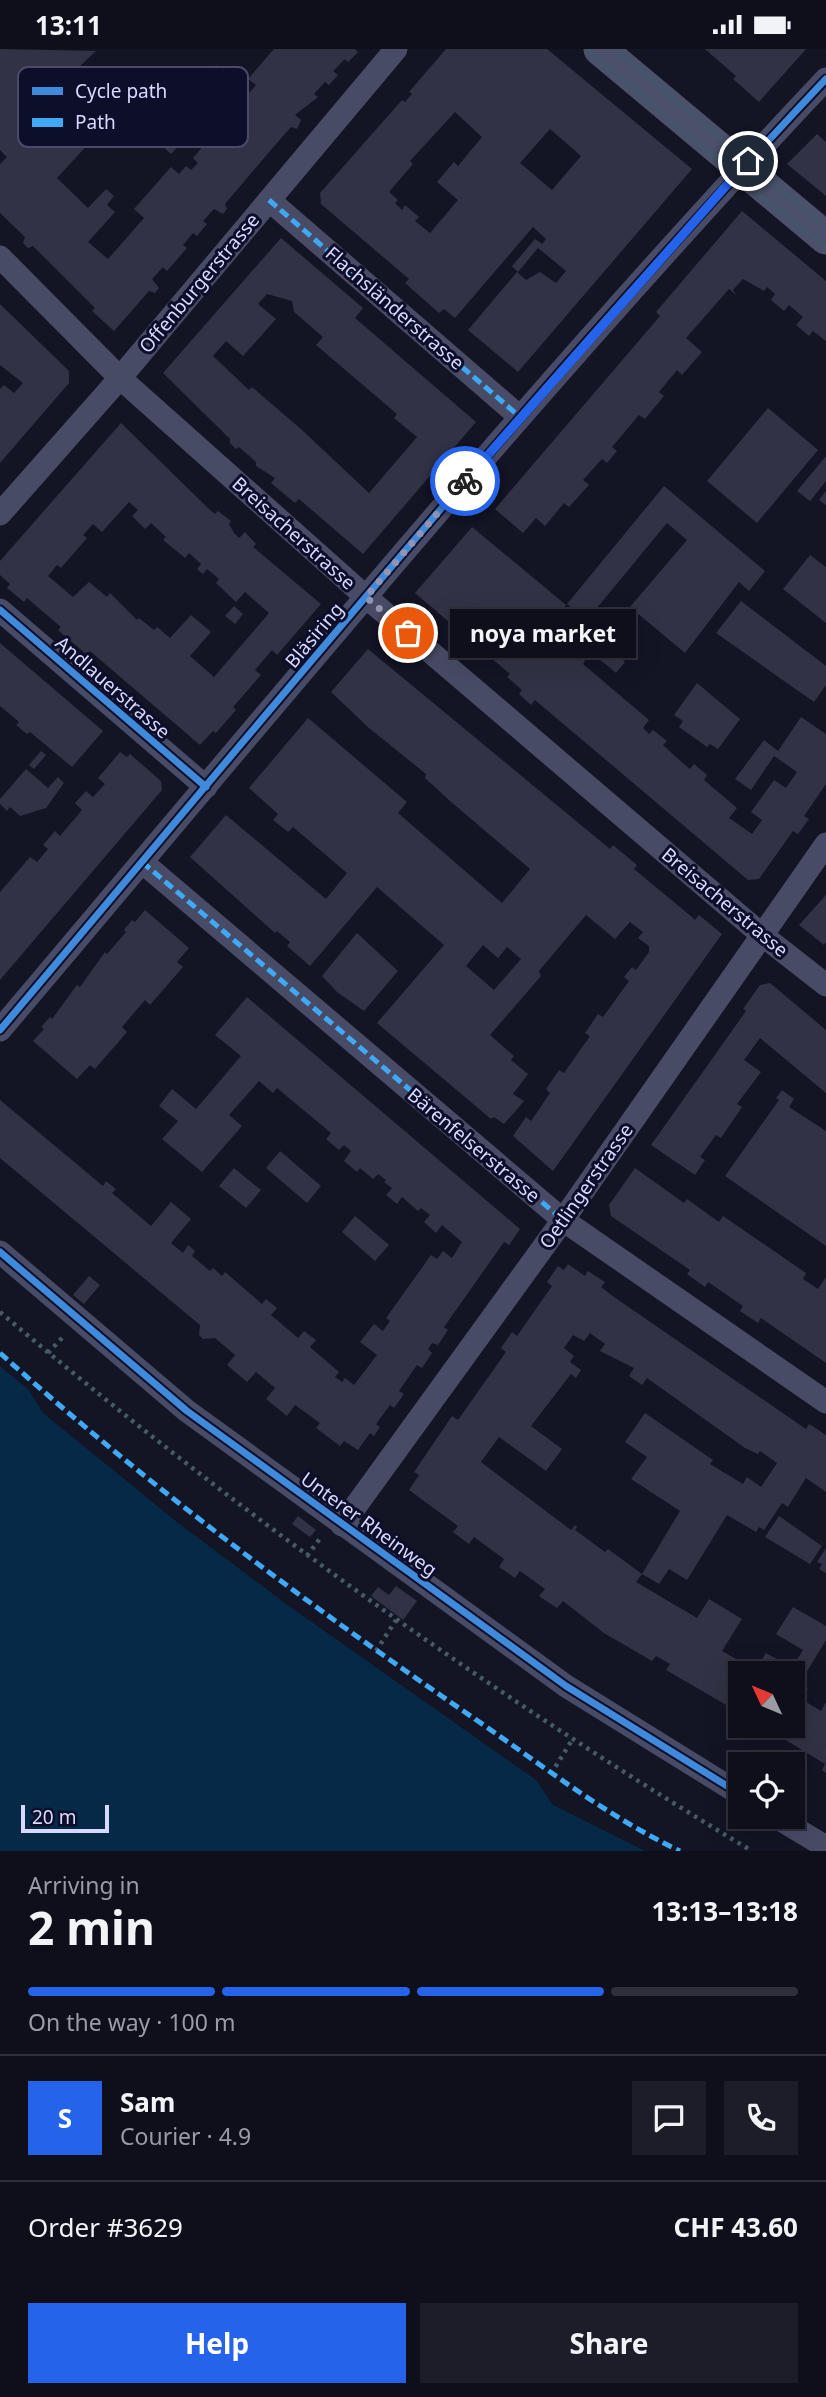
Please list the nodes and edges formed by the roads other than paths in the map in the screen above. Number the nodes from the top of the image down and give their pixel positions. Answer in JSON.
{"nodes":[{"id":1,"x":396,"y":49,"type":"edge"},
{"id":2,"x":600,"y":49,"type":"edge"},
{"id":3,"x":826,"y":79,"type":"edge"},
{"id":4,"x":742,"y":167,"type":"junction"},
{"id":5,"x":269,"y":200,"type":"junction"},
{"id":6,"x":826,"y":238,"type":"edge"},
{"id":7,"x":0,"y":257,"type":"edge"},
{"id":8,"x":120,"y":378,"type":"junction"},
{"id":9,"x":520,"y":417,"type":"junction"},
{"id":10,"x":0,"y":515,"type":"edge"},
{"id":11,"x":366,"y":597,"type":"junction"},
{"id":12,"x":0,"y":610,"type":"edge"},
{"id":13,"x":206,"y":787,"type":"junction"},
{"id":14,"x":826,"y":844,"type":"edge"},
{"id":15,"x":142,"y":862,"type":"junction"},
{"id":16,"x":762,"y":935,"type":"junction"},
{"id":17,"x":826,"y":985,"type":"edge"},
{"id":18,"x":0,"y":1030,"type":"edge"},
{"id":19,"x":563,"y":1220,"type":"junction"},
{"id":20,"x":0,"y":1252,"type":"edge"},
{"id":21,"x":826,"y":1402,"type":"edge"},
{"id":22,"x":342,"y":1525,"type":"junction"},
{"id":23,"x":728,"y":1787,"type":"edge"},
{"id":24,"x":796,"y":1829,"type":"edge"},
{"id":25,"x":826,"y":1847,"type":"edge"}],
"edges":[{"from":1,"to":5,"type":"street","name":"Offenburgerstrasse"},
{"from":2,"to":4,"type":"street"},
{"from":3,"to":4,"type":"street","name":"Bläsiring"},
{"from":4,"to":6,"type":"street"},
{"from":4,"to":9,"type":"street","name":"Bläsiring"},
{"from":5,"to":8,"type":"street","name":"Offenburgerstrasse"},
{"from":5,"to":9,"type":"street","name":"Flachsländerstrasse"},
{"from":7,"to":8,"type":"street","name":"Breisacherstrasse"},
{"from":8,"to":10,"type":"street","name":"Offenburgerstrasse"},
{"from":8,"to":11,"type":"street","name":"Breisacherstrasse"},
{"from":9,"to":11,"type":"street","name":"Bläsiring"},
{"from":11,"to":13,"type":"street","name":"Bläsiring"},
{"from":11,"to":16,"type":"street","name":"Breisacherstrasse"},
{"from":12,"to":13,"type":"street","name":"Andlauerstrasse"},
{"from":13,"to":15,"type":"street","name":"Bläsiring"},
{"from":14,"to":16,"type":"street","name":"Oetlingerstrasse"},
{"from":15,"to":18,"type":"street","name":"Bläsiring"},
{"from":15,"to":19,"type":"street","name":"Bärenfelserstrasse"},
{"from":16,"to":17,"type":"street","name":"Breisacherstrasse"},
{"from":16,"to":19,"type":"street","name":"Oetlingerstrasse"},
{"from":19,"to":21,"type":"street","name":"Bärenfelserstrasse"},
{"from":19,"to":22,"type":"street","name":"Oetlingerstrasse"},
{"from":20,"to":22,"type":"street","name":"Unterer Rheinweg"},
{"from":22,"to":23,"type":"street","name":"Unterer Rheinweg"},
{"from":24,"to":25,"type":"street"}]}
